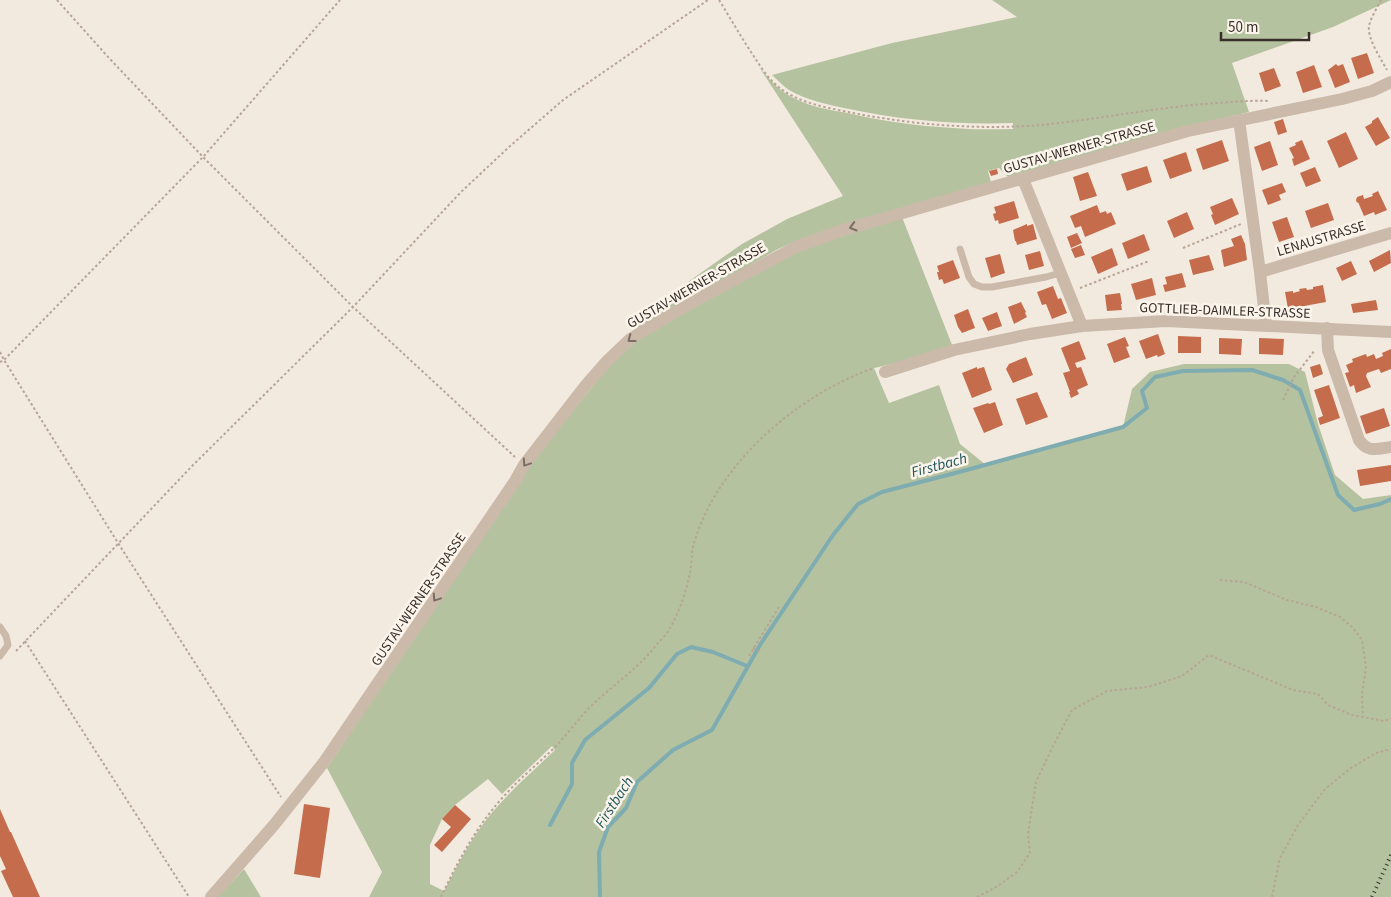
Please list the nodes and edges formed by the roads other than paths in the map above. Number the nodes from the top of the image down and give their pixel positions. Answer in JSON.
{"nodes":[{"id":1,"x":1391,"y":82,"type":"edge"},
{"id":2,"x":1239,"y":120,"type":"junction"},
{"id":3,"x":1023,"y":179,"type":"junction"},
{"id":4,"x":1391,"y":233,"type":"edge"},
{"id":5,"x":960,"y":249,"type":"dead end"},
{"id":6,"x":1260,"y":272,"type":"junction"},
{"id":7,"x":1060,"y":273,"type":"junction"},
{"id":8,"x":1082,"y":326,"type":"junction"},
{"id":9,"x":1266,"y":326,"type":"junction"},
{"id":10,"x":1391,"y":332,"type":"edge"},
{"id":11,"x":1327,"y":334,"type":"junction"},
{"id":12,"x":885,"y":372,"type":"road end"},
{"id":13,"x":1391,"y":447,"type":"edge"},
{"id":14,"x":0,"y":627,"type":"edge"},
{"id":15,"x":1,"y":655,"type":"edge"},
{"id":16,"x":211,"y":897,"type":"edge"}],
"edges":[{"from":1,"to":2,"type":"street","name":"GUSTAV-WERNER-STRASSE"},
{"from":2,"to":3,"type":"street","name":"GUSTAV-WERNER-STRASSE"},
{"from":2,"to":6,"type":"street"},
{"from":3,"to":7,"type":"street"},
{"from":3,"to":16,"type":"street","name":"GUSTAV-WERNER-STRASSE","one_way":true},
{"from":4,"to":6,"type":"street","name":"LENAUSTRASSE"},
{"from":5,"to":7,"type":"lane"},
{"from":6,"to":9,"type":"street"},
{"from":7,"to":8,"type":"street"},
{"from":8,"to":9,"type":"street","name":"GOTTLIEB-DAIMLER-STRASSE"},
{"from":8,"to":12,"type":"street","name":"GOTTLIEB-DAIMLER-STRASSE"},
{"from":9,"to":11,"type":"street","name":"GOTTLIEB-DAIMLER-STRASSE"},
{"from":10,"to":11,"type":"street","name":"GOTTLIEB-DAIMLER-STRASSE"},
{"from":11,"to":13,"type":"street"},
{"from":14,"to":15,"type":"lane"}]}
